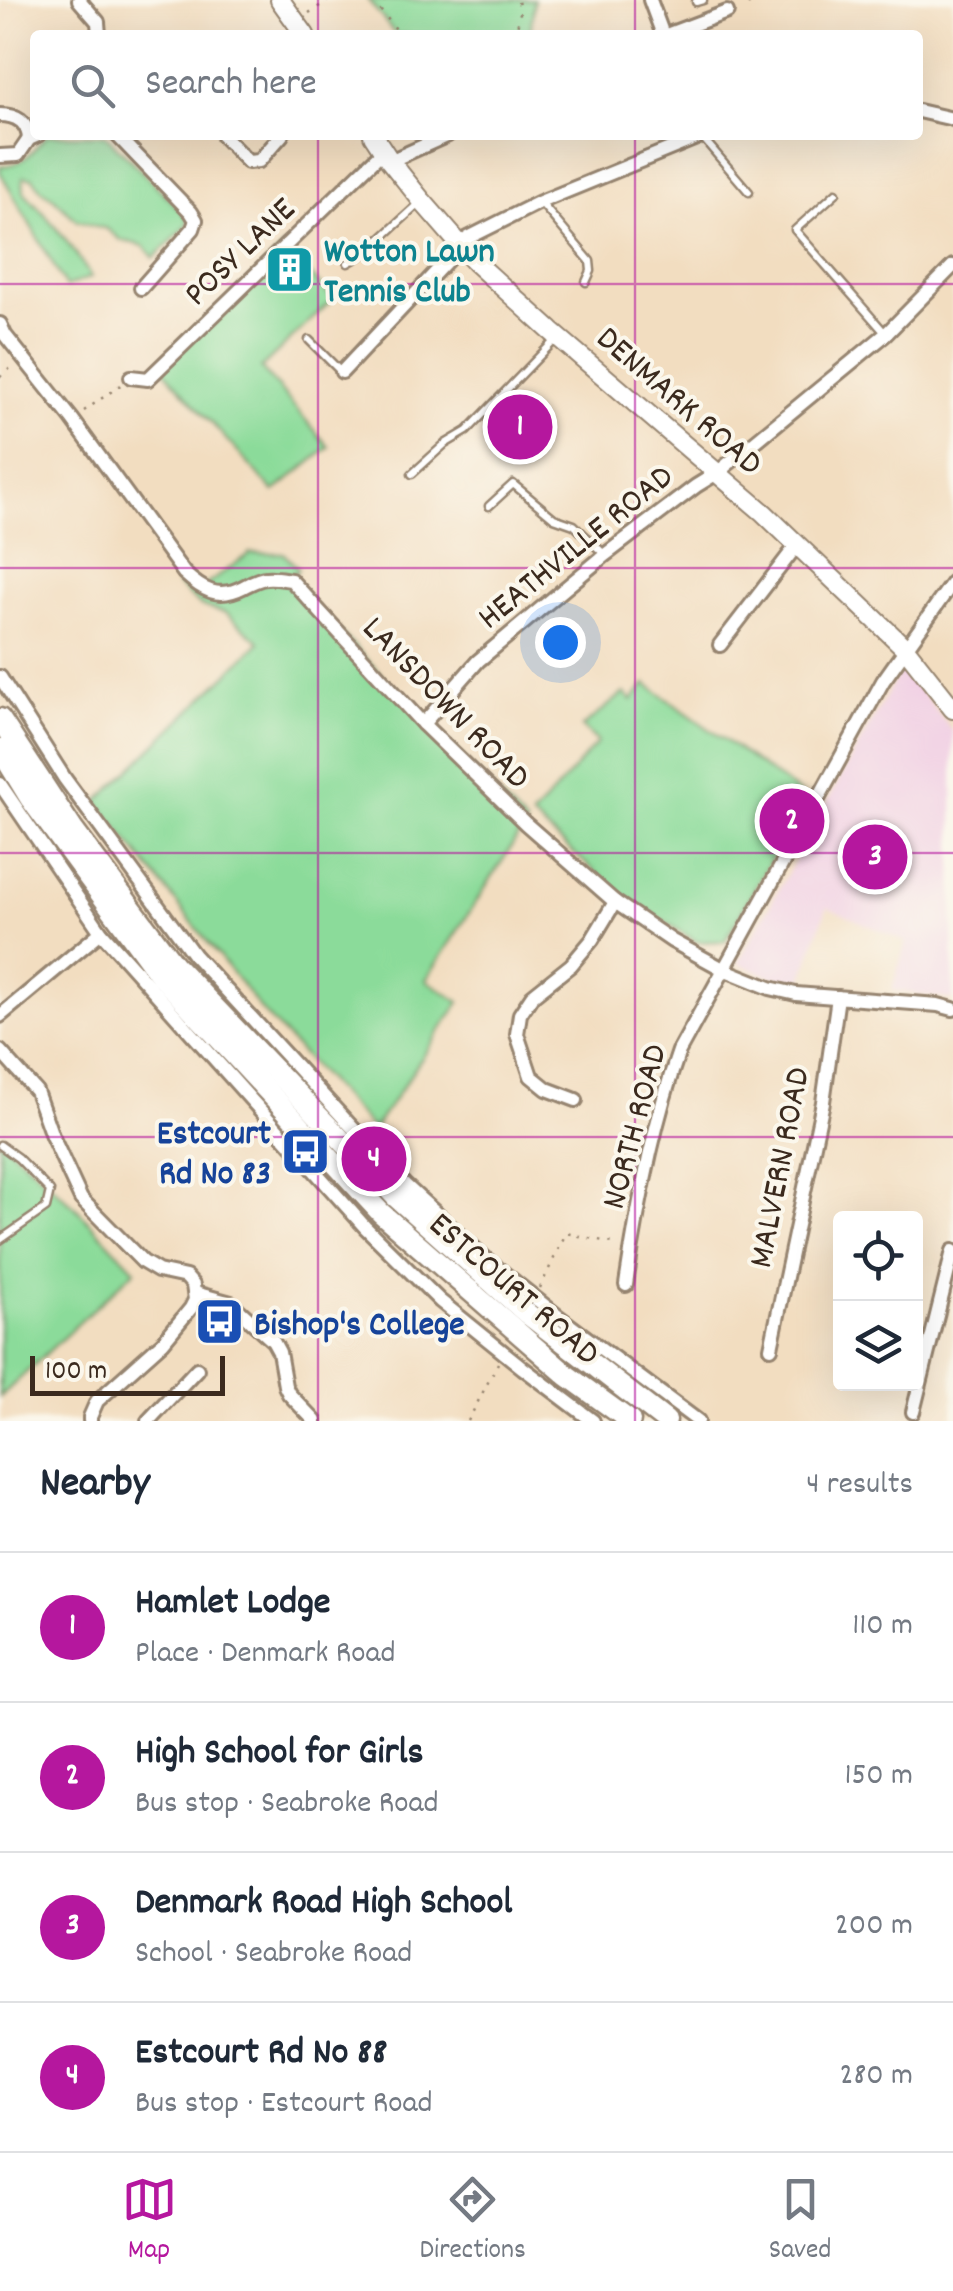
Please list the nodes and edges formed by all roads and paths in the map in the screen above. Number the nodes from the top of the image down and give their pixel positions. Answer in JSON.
{"nodes":[{"id":1,"x":79,"y":0,"type":"edge"},
{"id":2,"x":280,"y":0,"type":"edge"},
{"id":3,"x":329,"y":0,"type":"edge"},
{"id":4,"x":384,"y":0,"type":"edge"},
{"id":5,"x":518,"y":0,"type":"edge"},
{"id":6,"x":650,"y":0,"type":"edge"},
{"id":7,"x":727,"y":12,"type":"dead end"},
{"id":8,"x":300,"y":28,"type":"edge"},
{"id":9,"x":99,"y":30,"type":"edge"},
{"id":10,"x":398,"y":30,"type":"edge"},
{"id":11,"x":516,"y":30,"type":"edge"},
{"id":12,"x":662,"y":30,"type":"edge"},
{"id":13,"x":678,"y":30,"type":"edge"},
{"id":14,"x":923,"y":112,"type":"edge"},
{"id":15,"x":0,"y":115,"type":"edge"},
{"id":16,"x":953,"y":120,"type":"edge"},
{"id":17,"x":30,"y":131,"type":"edge"},
{"id":18,"x":31,"y":140,"type":"edge"},
{"id":19,"x":121,"y":140,"type":"edge"},
{"id":20,"x":227,"y":140,"type":"edge"},
{"id":21,"x":278,"y":140,"type":"edge"},
{"id":22,"x":424,"y":140,"type":"edge"},
{"id":23,"x":690,"y":140,"type":"edge"},
{"id":24,"x":706,"y":140,"type":"edge"},
{"id":25,"x":382,"y":149,"type":"edge"},
{"id":26,"x":0,"y":156,"type":"edge"},
{"id":27,"x":749,"y":192,"type":"dead end"},
{"id":28,"x":836,"y":193,"type":"dead end"},
{"id":29,"x":422,"y":201,"type":"junction"},
{"id":30,"x":540,"y":202,"type":"junction"},
{"id":31,"x":214,"y":216,"type":"dead end"},
{"id":32,"x":196,"y":220,"type":"junction"},
{"id":33,"x":459,"y":247,"type":"junction"},
{"id":34,"x":348,"y":263,"type":"dead end"},
{"id":35,"x":952,"y":271,"type":"edge"},
{"id":36,"x":586,"y":282,"type":"dead end"},
{"id":37,"x":140,"y":288,"type":"dead end"},
{"id":38,"x":0,"y":324,"type":"edge"},
{"id":39,"x":886,"y":334,"type":"junction"},
{"id":40,"x":558,"y":336,"type":"junction"},
{"id":41,"x":309,"y":340,"type":"dead end"},
{"id":42,"x":14,"y":364,"type":"dead end"},
{"id":43,"x":342,"y":372,"type":"joint"},
{"id":44,"x":0,"y":377,"type":"edge"},
{"id":45,"x":132,"y":377,"type":"joint"},
{"id":46,"x":81,"y":413,"type":"dead end"},
{"id":47,"x":412,"y":474,"type":"dead end"},
{"id":48,"x":717,"y":474,"type":"junction"},
{"id":49,"x":489,"y":506,"type":"dead end"},
{"id":50,"x":797,"y":545,"type":"junction"},
{"id":51,"x":604,"y":555,"type":"junction"},
{"id":52,"x":953,"y":582,"type":"edge"},
{"id":53,"x":720,"y":644,"type":"dead end"},
{"id":54,"x":905,"y":648,"type":"junction"},
{"id":55,"x":0,"y":677,"type":"edge"},
{"id":56,"x":953,"y":709,"type":"edge"},
{"id":57,"x":0,"y":719,"type":"edge"},
{"id":58,"x":423,"y":724,"type":"junction"},
{"id":59,"x":0,"y":749,"type":"edge"},
{"id":60,"x":65,"y":779,"type":"junction"},
{"id":61,"x":0,"y":784,"type":"edge"},
{"id":62,"x":46,"y":789,"type":"junction"},
{"id":63,"x":53,"y":848,"type":"junction"},
{"id":64,"x":615,"y":902,"type":"junction"},
{"id":65,"x":101,"y":932,"type":"junction"},
{"id":66,"x":724,"y":969,"type":"junction"},
{"id":67,"x":154,"y":981,"type":"junction"},
{"id":68,"x":838,"y":997,"type":"junction"},
{"id":69,"x":953,"y":1008,"type":"edge"},
{"id":70,"x":0,"y":1016,"type":"edge"},
{"id":71,"x":0,"y":1051,"type":"edge"},
{"id":72,"x":556,"y":1110,"type":"dead end"},
{"id":73,"x":0,"y":1145,"type":"edge"},
{"id":74,"x":0,"y":1240,"type":"edge"},
{"id":75,"x":631,"y":1246,"type":"junction"},
{"id":76,"x":953,"y":1251,"type":"edge"},
{"id":77,"x":481,"y":1264,"type":"junction"},
{"id":78,"x":530,"y":1284,"type":"dead end"},
{"id":79,"x":626,"y":1285,"type":"dead end"},
{"id":80,"x":195,"y":1293,"type":"junction"},
{"id":81,"x":771,"y":1348,"type":"dead end"},
{"id":82,"x":503,"y":1352,"type":"junction"},
{"id":83,"x":197,"y":1369,"type":"dead end"},
{"id":84,"x":912,"y":1412,"type":"dead end"},
{"id":85,"x":90,"y":1421,"type":"edge"},
{"id":86,"x":148,"y":1421,"type":"edge"},
{"id":87,"x":316,"y":1421,"type":"edge"},
{"id":88,"x":468,"y":1421,"type":"edge"},
{"id":89,"x":593,"y":1421,"type":"edge"},
{"id":90,"x":630,"y":1421,"type":"edge"},
{"id":91,"x":666,"y":1421,"type":"edge"},
{"id":92,"x":698,"y":1421,"type":"edge"}],
"edges":[{"from":1,"to":9,"type":"street"},
{"from":2,"to":8,"type":"street"},
{"from":3,"to":8,"type":"path"},
{"from":4,"to":10,"type":"path"},
{"from":5,"to":11,"type":"path"},
{"from":6,"to":12,"type":"street"},
{"from":7,"to":13,"type":"street"},
{"from":14,"to":16,"type":"street"},
{"from":15,"to":17,"type":"street"},
{"from":18,"to":26,"type":"street"},
{"from":19,"to":32,"type":"street"},
{"from":20,"to":21,"type":"street"},
{"from":22,"to":25,"type":"street"},
{"from":23,"to":30,"type":"street"},
{"from":24,"to":27,"type":"lane"},
{"from":25,"to":29,"type":"street","name":"DENMARK ROAD"},
{"from":25,"to":45,"type":"street","name":"POSY LANE"},
{"from":28,"to":39,"type":"lane"},
{"from":29,"to":33,"type":"street","name":"DENMARK ROAD"},
{"from":29,"to":34,"type":"lane"},
{"from":30,"to":33,"type":"street"},
{"from":30,"to":36,"type":"lane"},
{"from":31,"to":32,"type":"street"},
{"from":32,"to":37,"type":"street"},
{"from":33,"to":40,"type":"street","name":"DENMARK ROAD"},
{"from":33,"to":43,"type":"street"},
{"from":35,"to":39,"type":"street","name":"HEATHVILLE ROAD"},
{"from":38,"to":58,"type":"street","name":"LANSDOWN ROAD"},
{"from":39,"to":48,"type":"street","name":"HEATHVILLE ROAD"},
{"from":40,"to":47,"type":"lane"},
{"from":40,"to":48,"type":"street","name":"DENMARK ROAD"},
{"from":41,"to":43,"type":"lane"},
{"from":42,"to":44,"type":"path"},
{"from":45,"to":46,"type":"path"},
{"from":48,"to":50,"type":"street","name":"DENMARK ROAD"},
{"from":48,"to":51,"type":"street","name":"HEATHVILLE ROAD"},
{"from":49,"to":51,"type":"lane"},
{"from":50,"to":53,"type":"street"},
{"from":50,"to":54,"type":"street","name":"DENMARK ROAD"},
{"from":51,"to":58,"type":"street","name":"HEATHVILLE ROAD"},
{"from":52,"to":54,"type":"street","name":"NORTH ROAD"},
{"from":54,"to":56,"type":"street","name":"DENMARK ROAD"},
{"from":54,"to":66,"type":"street","name":"NORTH ROAD"},
{"from":55,"to":60,"type":"street","name":"ESTCOURT ROAD"},
{"from":57,"to":62,"type":"main road","name":"ESTCOURT ROAD"},
{"from":58,"to":64,"type":"street","name":"LANSDOWN ROAD"},
{"from":59,"to":63,"type":"main road","name":"ESTCOURT ROAD"},
{"from":60,"to":62,"type":"street"},
{"from":60,"to":77,"type":"street","name":"ESTCOURT ROAD"},
{"from":61,"to":63,"type":"street","name":"ESTCOURT ROAD"},
{"from":62,"to":77,"type":"main road","name":"ESTCOURT ROAD"},
{"from":63,"to":65,"type":"street","name":"ESTCOURT ROAD"},
{"from":63,"to":67,"type":"main road","name":"ESTCOURT ROAD"},
{"from":64,"to":66,"type":"street","name":"LANSDOWN ROAD"},
{"from":64,"to":72,"type":"street"},
{"from":65,"to":67,"type":"street","name":"ESTCOURT ROAD"},
{"from":65,"to":70,"type":"street"},
{"from":66,"to":68,"type":"street","name":"LANSDOWN ROAD"},
{"from":66,"to":75,"type":"street","name":"NORTH ROAD"},
{"from":67,"to":82,"type":"street","name":"ESTCOURT ROAD"},
{"from":67,"to":90,"type":"main road","name":"ESTCOURT ROAD"},
{"from":68,"to":69,"type":"street","name":"LANSDOWN ROAD"},
{"from":68,"to":81,"type":"street","name":"MALVERN ROAD"},
{"from":71,"to":80,"type":"street"},
{"from":73,"to":74,"type":"lane"},
{"from":75,"to":78,"type":"path","name":"NORTH ROAD"},
{"from":75,"to":79,"type":"street","name":"NORTH ROAD"},
{"from":76,"to":84,"type":"street"},
{"from":77,"to":91,"type":"main road","name":"ESTCOURT ROAD"},
{"from":77,"to":92,"type":"street","name":"ESTCOURT ROAD"},
{"from":80,"to":85,"type":"street"},
{"from":80,"to":87,"type":"street"},
{"from":82,"to":88,"type":"path"},
{"from":82,"to":89,"type":"street","name":"ESTCOURT ROAD"},
{"from":83,"to":86,"type":"street"}]}
